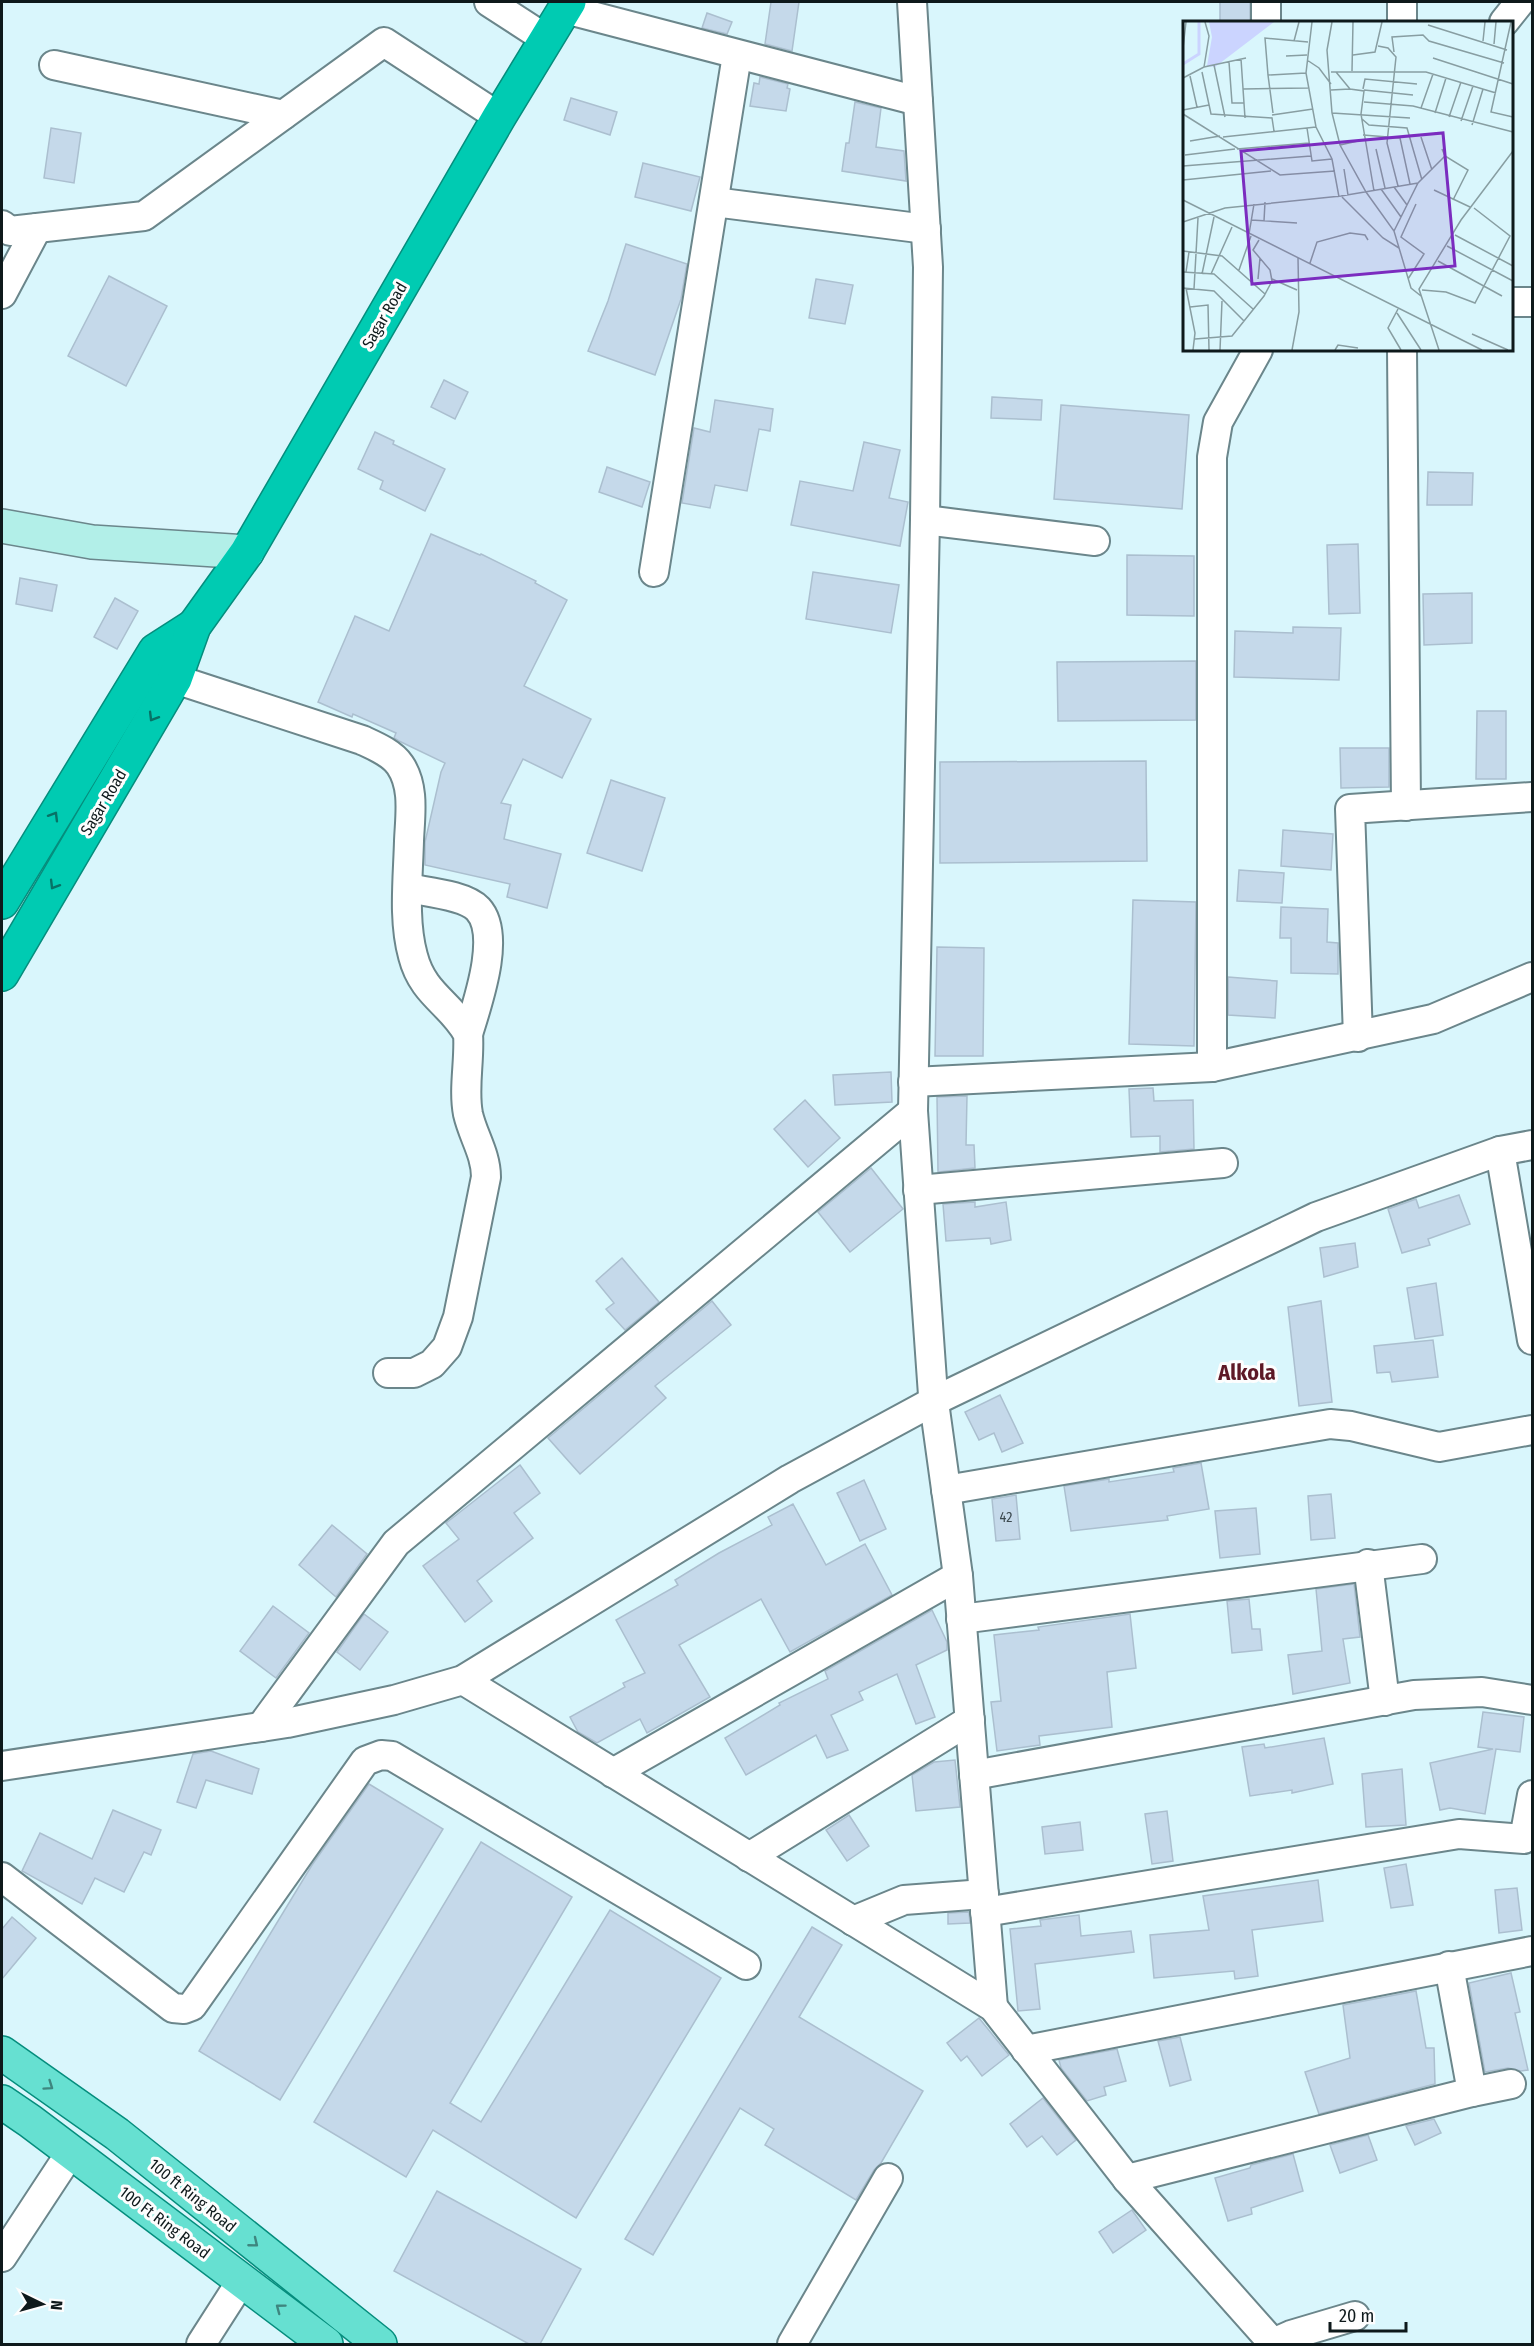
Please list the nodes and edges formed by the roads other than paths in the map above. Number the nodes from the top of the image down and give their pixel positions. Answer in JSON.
{"nodes":[{"id":1,"x":489,"y":2,"type":"edge"},
{"id":2,"x":912,"y":2,"type":"edge"},
{"id":3,"x":1266,"y":2,"type":"edge"},
{"id":4,"x":1402,"y":2,"type":"edge"},
{"id":5,"x":1520,"y":2,"type":"edge"},
{"id":6,"x":567,"y":5,"type":"edge"},
{"id":7,"x":1266,"y":21,"type":"edge"},
{"id":8,"x":1402,"y":21,"type":"edge"},
{"id":9,"x":1505,"y":21,"type":"edge"},
{"id":10,"x":546,"y":39,"type":"junction"},
{"id":11,"x":737,"y":55,"type":"junction"},
{"id":12,"x":54,"y":65,"type":"dead end"},
{"id":13,"x":918,"y":101,"type":"junction"},
{"id":14,"x":283,"y":115,"type":"junction"},
{"id":15,"x":499,"y":117,"type":"junction"},
{"id":16,"x":714,"y":202,"type":"junction"},
{"id":17,"x":2,"y":225,"type":"edge"},
{"id":18,"x":37,"y":228,"type":"junction"},
{"id":19,"x":926,"y":229,"type":"junction"},
{"id":20,"x":2,"y":294,"type":"edge"},
{"id":21,"x":1513,"y":302,"type":"edge"},
{"id":22,"x":1533,"y":302,"type":"edge"},
{"id":23,"x":1257,"y":351,"type":"edge"},
{"id":24,"x":1402,"y":351,"type":"edge"},
{"id":25,"x":925,"y":520,"type":"junction"},
{"id":26,"x":2,"y":526,"type":"edge"},
{"id":27,"x":1095,"y":541,"type":"dead end"},
{"id":28,"x":247,"y":552,"type":"junction"},
{"id":29,"x":654,"y":572,"type":"dead end"},
{"id":30,"x":194,"y":626,"type":"junction"},
{"id":31,"x":175,"y":679,"type":"junction"},
{"id":32,"x":1533,"y":797,"type":"edge"},
{"id":33,"x":1406,"y":806,"type":"junction"},
{"id":34,"x":408,"y":888,"type":"junction"},
{"id":35,"x":2,"y":902,"type":"edge"},
{"id":36,"x":2,"y":974,"type":"edge"},
{"id":37,"x":1533,"y":977,"type":"edge"},
{"id":38,"x":468,"y":1034,"type":"junction"},
{"id":39,"x":1358,"y":1037,"type":"junction"},
{"id":40,"x":1212,"y":1067,"type":"junction"},
{"id":41,"x":913,"y":1082,"type":"junction"},
{"id":42,"x":913,"y":1111,"type":"junction"},
{"id":43,"x":1533,"y":1145,"type":"edge"},
{"id":44,"x":1500,"y":1151,"type":"junction"},
{"id":45,"x":1223,"y":1163,"type":"dead end"},
{"id":46,"x":918,"y":1190,"type":"junction"},
{"id":47,"x":1533,"y":1340,"type":"edge"},
{"id":48,"x":388,"y":1373,"type":"dead end"},
{"id":49,"x":934,"y":1401,"type":"junction"},
{"id":50,"x":1533,"y":1430,"type":"edge"},
{"id":51,"x":946,"y":1490,"type":"junction"},
{"id":52,"x":1422,"y":1559,"type":"dead end"},
{"id":53,"x":1368,"y":1564,"type":"junction"},
{"id":54,"x":958,"y":1576,"type":"junction"},
{"id":55,"x":961,"y":1619,"type":"junction"},
{"id":56,"x":463,"y":1680,"type":"junction"},
{"id":57,"x":1533,"y":1700,"type":"edge"},
{"id":58,"x":1385,"y":1701,"type":"junction"},
{"id":59,"x":970,"y":1720,"type":"junction"},
{"id":60,"x":261,"y":1727,"type":"junction"},
{"id":61,"x":2,"y":1766,"type":"edge"},
{"id":62,"x":613,"y":1773,"type":"junction"},
{"id":63,"x":974,"y":1775,"type":"junction"},
{"id":64,"x":1533,"y":1796,"type":"edge"},
{"id":65,"x":749,"y":1857,"type":"junction"},
{"id":66,"x":2,"y":1877,"type":"edge"},
{"id":67,"x":984,"y":1903,"type":"junction"},
{"id":68,"x":853,"y":1921,"type":"junction"},
{"id":69,"x":1533,"y":1952,"type":"edge"},
{"id":70,"x":746,"y":1965,"type":"dead end"},
{"id":71,"x":1449,"y":1966,"type":"junction"},
{"id":72,"x":993,"y":2007,"type":"junction"},
{"id":73,"x":1026,"y":2050,"type":"junction"},
{"id":74,"x":2,"y":2053,"type":"edge"},
{"id":75,"x":1511,"y":2084,"type":"dead end"},
{"id":76,"x":1472,"y":2092,"type":"junction"},
{"id":77,"x":2,"y":2102,"type":"edge"},
{"id":78,"x":71,"y":2152,"type":"junction"},
{"id":79,"x":888,"y":2178,"type":"dead end"},
{"id":80,"x":1127,"y":2180,"type":"junction"},
{"id":81,"x":2,"y":2257,"type":"edge"},
{"id":82,"x":242,"y":2280,"type":"junction"},
{"id":83,"x":1355,"y":2316,"type":"dead end"},
{"id":84,"x":201,"y":2344,"type":"edge"},
{"id":85,"x":326,"y":2344,"type":"edge"},
{"id":86,"x":380,"y":2344,"type":"edge"},
{"id":87,"x":792,"y":2344,"type":"edge"},
{"id":88,"x":1272,"y":2344,"type":"edge"}],
"edges":[{"from":1,"to":10,"type":"street"},
{"from":2,"to":13,"type":"street"},
{"from":3,"to":7,"type":"street"},
{"from":4,"to":8,"type":"street"},
{"from":5,"to":9,"type":"street"},
{"from":6,"to":10,"type":"highway","name":"Sagar Road"},
{"from":6,"to":11,"type":"street"},
{"from":10,"to":15,"type":"highway","name":"Sagar Road"},
{"from":11,"to":13,"type":"street"},
{"from":11,"to":16,"type":"street"},
{"from":12,"to":14,"type":"street"},
{"from":13,"to":19,"type":"street"},
{"from":14,"to":15,"type":"street"},
{"from":14,"to":18,"type":"street"},
{"from":15,"to":28,"type":"highway","name":"Sagar Road"},
{"from":16,"to":19,"type":"street"},
{"from":16,"to":29,"type":"street"},
{"from":17,"to":18,"type":"street"},
{"from":18,"to":20,"type":"street"},
{"from":19,"to":25,"type":"street"},
{"from":21,"to":22,"type":"street"},
{"from":23,"to":40,"type":"street"},
{"from":24,"to":33,"type":"street"},
{"from":25,"to":27,"type":"street"},
{"from":25,"to":41,"type":"street"},
{"from":26,"to":28,"type":"main road"},
{"from":28,"to":30,"type":"highway","name":"Sagar Road"},
{"from":30,"to":31,"type":"highway","name":"Sagar Road"},
{"from":35,"to":30,"type":"highway","name":"Sagar Road","one_way":true},
{"from":31,"to":34,"type":"street"},
{"from":31,"to":36,"type":"highway","name":"Sagar Road","one_way":true},
{"from":32,"to":33,"type":"street"},
{"from":33,"to":39,"type":"street"},
{"from":34,"to":38,"type":"street"},
{"from":34,"to":38,"type":"street"},
{"from":37,"to":39,"type":"street"},
{"from":38,"to":48,"type":"street"},
{"from":39,"to":40,"type":"street"},
{"from":40,"to":41,"type":"street"},
{"from":41,"to":42,"type":"street"},
{"from":42,"to":46,"type":"street"},
{"from":42,"to":60,"type":"street"},
{"from":43,"to":44,"type":"street"},
{"from":44,"to":47,"type":"street"},
{"from":44,"to":49,"type":"street"},
{"from":45,"to":46,"type":"street"},
{"from":46,"to":49,"type":"street"},
{"from":49,"to":51,"type":"street"},
{"from":49,"to":56,"type":"street"},
{"from":50,"to":51,"type":"street"},
{"from":51,"to":54,"type":"street"},
{"from":52,"to":53,"type":"street"},
{"from":53,"to":55,"type":"street"},
{"from":53,"to":58,"type":"street"},
{"from":54,"to":55,"type":"street"},
{"from":54,"to":62,"type":"street"},
{"from":55,"to":59,"type":"street"},
{"from":56,"to":60,"type":"street"},
{"from":56,"to":62,"type":"street"},
{"from":57,"to":58,"type":"street"},
{"from":58,"to":63,"type":"street"},
{"from":59,"to":63,"type":"street"},
{"from":59,"to":65,"type":"street"},
{"from":60,"to":61,"type":"street"},
{"from":62,"to":65,"type":"street"},
{"from":63,"to":67,"type":"street"},
{"from":64,"to":67,"type":"street"},
{"from":65,"to":68,"type":"street"},
{"from":66,"to":70,"type":"street"},
{"from":67,"to":68,"type":"street"},
{"from":67,"to":72,"type":"street"},
{"from":68,"to":72,"type":"street"},
{"from":69,"to":71,"type":"street"},
{"from":71,"to":73,"type":"street"},
{"from":71,"to":76,"type":"street"},
{"from":72,"to":73,"type":"street"},
{"from":73,"to":80,"type":"street"},
{"from":74,"to":86,"type":"main road","name":"100 ft Ring Road","one_way":true},
{"from":75,"to":76,"type":"street"},
{"from":76,"to":80,"type":"street"},
{"from":77,"to":78,"type":"main road","name":"100 Ft Ring Road"},
{"from":78,"to":81,"type":"street"},
{"from":78,"to":82,"type":"main road","name":"100 Ft Ring Road"},
{"from":79,"to":87,"type":"street"},
{"from":80,"to":88,"type":"street"},
{"from":82,"to":84,"type":"street"},
{"from":85,"to":82,"type":"main road","name":"100 Ft Ring Road","one_way":true},
{"from":83,"to":88,"type":"street"}]}
